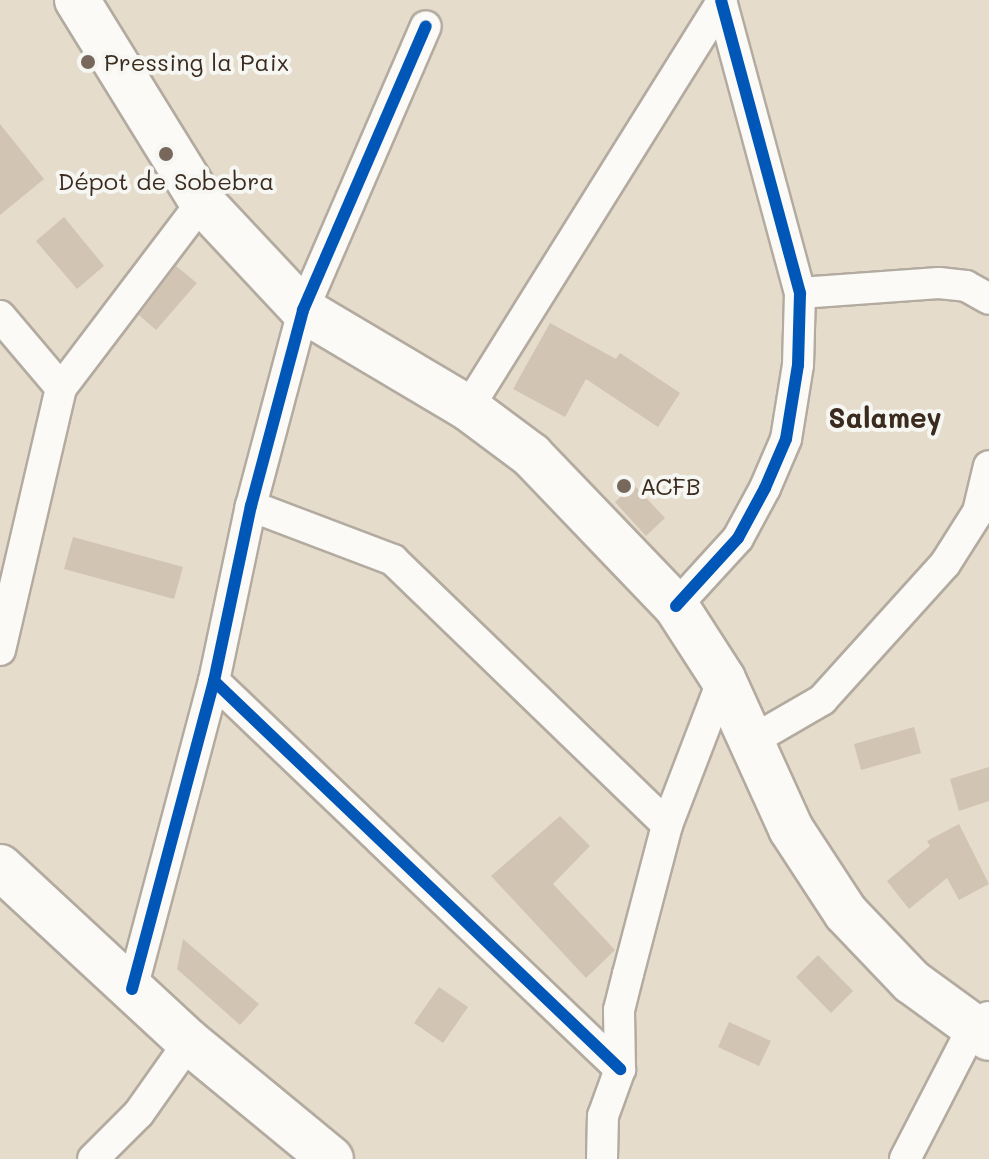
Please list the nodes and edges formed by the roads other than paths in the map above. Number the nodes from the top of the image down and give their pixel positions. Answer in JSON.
{"nodes":[{"id":1,"x":77,"y":0,"type":"edge"},
{"id":2,"x":721,"y":1,"type":"edge"},
{"id":3,"x":426,"y":26,"type":"dead end"},
{"id":4,"x":202,"y":202,"type":"junction"},
{"id":5,"x":800,"y":293,"type":"junction"},
{"id":6,"x":989,"y":299,"type":"edge"},
{"id":7,"x":303,"y":310,"type":"junction"},
{"id":8,"x":0,"y":316,"type":"edge"},
{"id":9,"x":61,"y":388,"type":"junction"},
{"id":10,"x":468,"y":408,"type":"junction"},
{"id":11,"x":989,"y":466,"type":"edge"},
{"id":12,"x":251,"y":506,"type":"junction"},
{"id":13,"x":5,"y":589,"type":"edge"},
{"id":14,"x":676,"y":606,"type":"junction"},
{"id":15,"x":0,"y":650,"type":"edge"},
{"id":16,"x":723,"y":679,"type":"junction"},
{"id":17,"x":214,"y":681,"type":"junction"},
{"id":18,"x":753,"y":740,"type":"junction"},
{"id":19,"x":667,"y":825,"type":"junction"},
{"id":20,"x":0,"y":867,"type":"edge"},
{"id":21,"x":132,"y":989,"type":"junction"},
{"id":22,"x":984,"y":1027,"type":"edge"},
{"id":23,"x":189,"y":1042,"type":"junction"},
{"id":24,"x":620,"y":1069,"type":"junction"},
{"id":25,"x":93,"y":1159,"type":"edge"},
{"id":26,"x":331,"y":1159,"type":"edge"},
{"id":27,"x":602,"y":1159,"type":"edge"},
{"id":28,"x":905,"y":1159,"type":"edge"}],
"edges":[{"from":1,"to":4,"type":"main road"},
{"from":2,"to":5,"type":"street"},
{"from":2,"to":10,"type":"street"},
{"from":3,"to":7,"type":"street"},
{"from":4,"to":7,"type":"main road"},
{"from":4,"to":9,"type":"street"},
{"from":5,"to":6,"type":"street"},
{"from":5,"to":14,"type":"street"},
{"from":7,"to":10,"type":"main road"},
{"from":7,"to":12,"type":"street"},
{"from":8,"to":9,"type":"street"},
{"from":9,"to":13,"type":"street"},
{"from":10,"to":14,"type":"main road"},
{"from":11,"to":18,"type":"street"},
{"from":12,"to":17,"type":"street"},
{"from":12,"to":19,"type":"street"},
{"from":13,"to":15,"type":"street"},
{"from":14,"to":16,"type":"main road"},
{"from":16,"to":18,"type":"main road"},
{"from":16,"to":19,"type":"street"},
{"from":17,"to":21,"type":"street"},
{"from":17,"to":24,"type":"street"},
{"from":18,"to":22,"type":"main road"},
{"from":19,"to":24,"type":"street"},
{"from":20,"to":21,"type":"main road"},
{"from":21,"to":23,"type":"main road"},
{"from":22,"to":28,"type":"street"},
{"from":23,"to":25,"type":"street"},
{"from":23,"to":26,"type":"main road"},
{"from":24,"to":27,"type":"street"}]}
